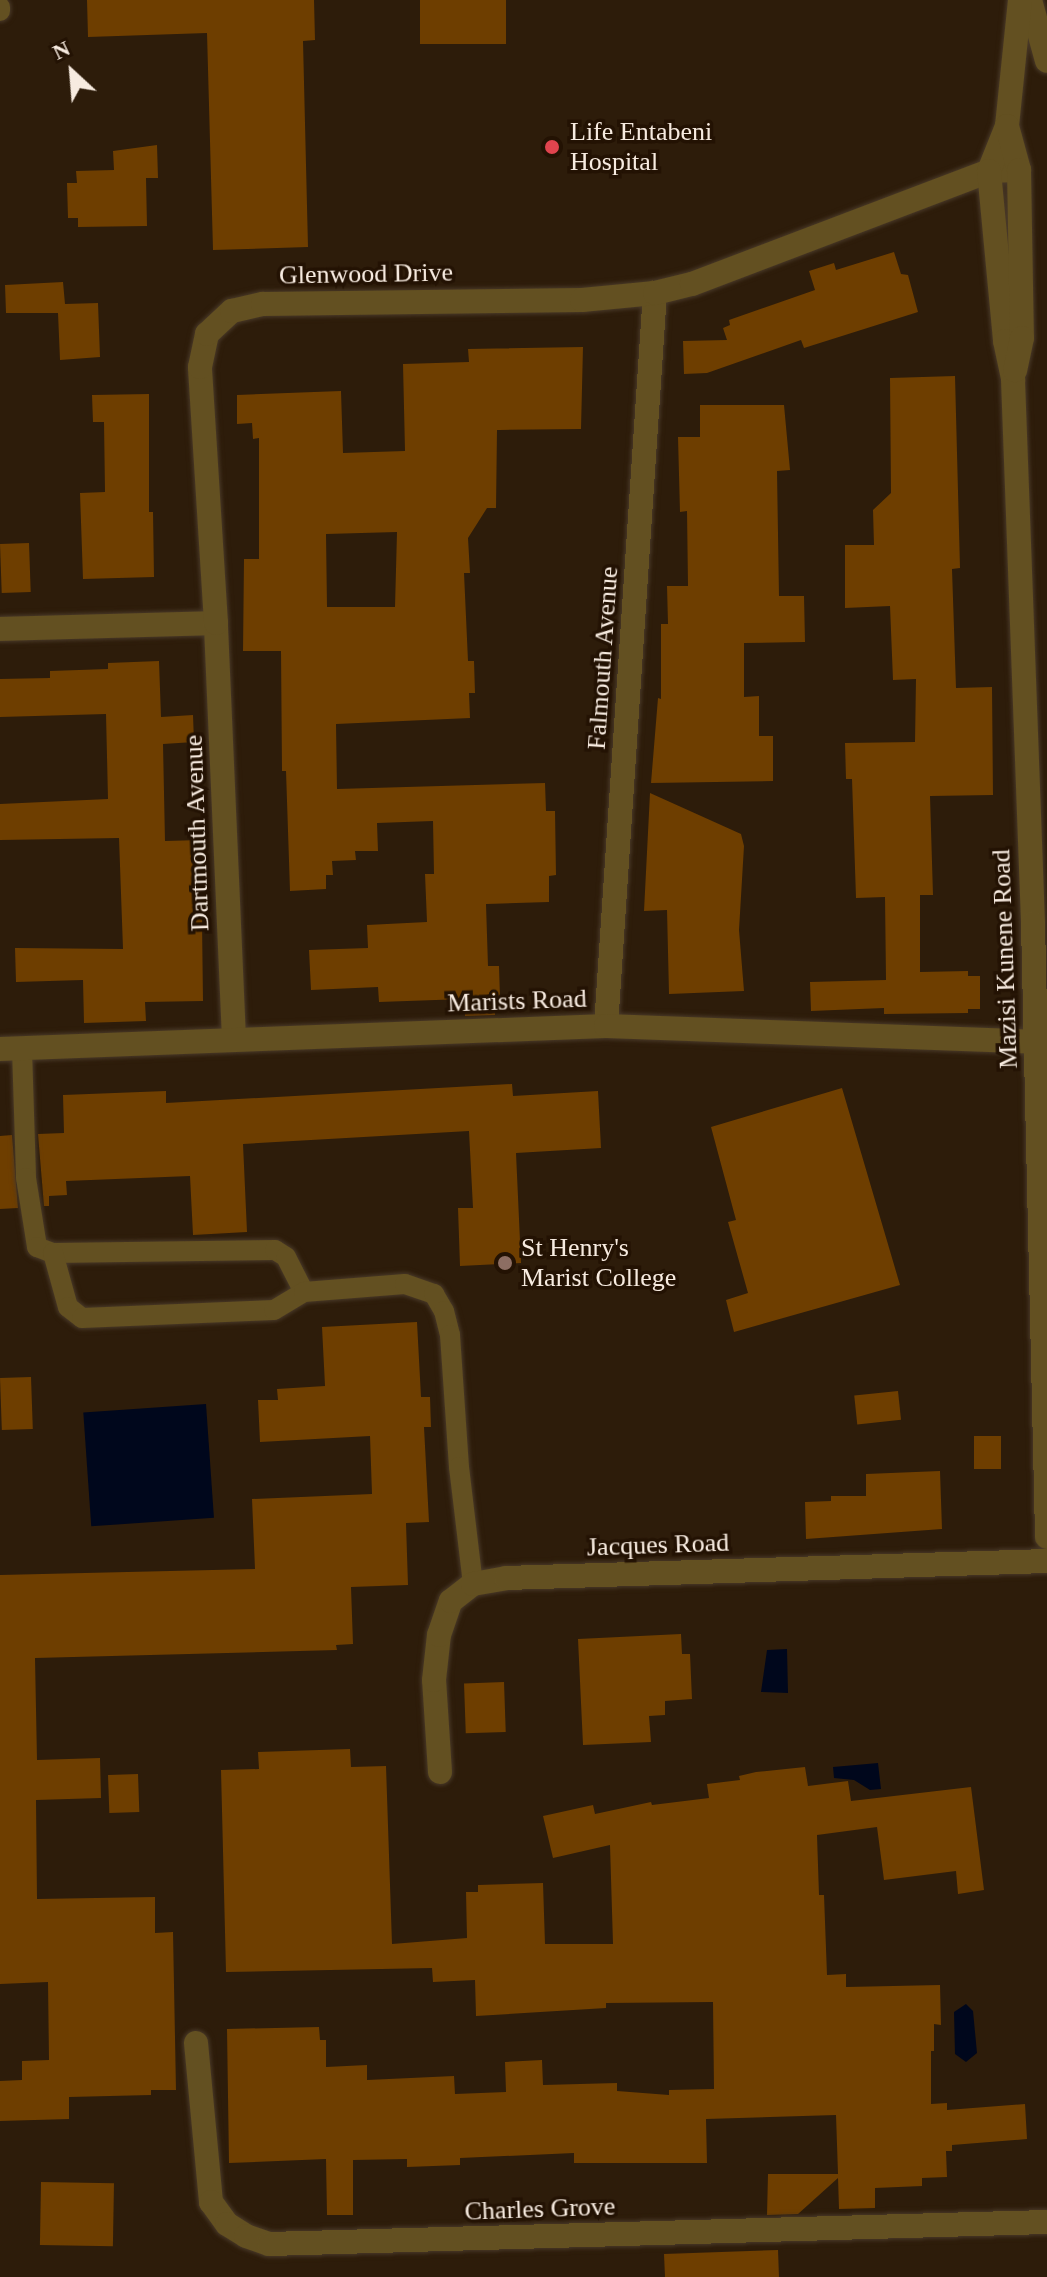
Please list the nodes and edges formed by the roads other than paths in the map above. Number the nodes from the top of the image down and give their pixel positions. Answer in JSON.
{"nodes":[{"id":1,"x":1020,"y":0,"type":"edge"},
{"id":2,"x":1030,"y":0,"type":"edge"},
{"id":3,"x":1047,"y":61,"type":"edge"},
{"id":4,"x":1007,"y":126,"type":"junction"},
{"id":5,"x":1019,"y":170,"type":"junction"},
{"id":6,"x":989,"y":171,"type":"junction"},
{"id":7,"x":655,"y":293,"type":"junction"},
{"id":8,"x":1013,"y":380,"type":"junction"},
{"id":9,"x":216,"y":623,"type":"junction"},
{"id":10,"x":0,"y":629,"type":"edge"},
{"id":11,"x":1040,"y":921,"type":"edge"},
{"id":12,"x":606,"y":1026,"type":"junction"},
{"id":13,"x":234,"y":1039,"type":"junction"},
{"id":14,"x":1042,"y":1041,"type":"edge"},
{"id":15,"x":11,"y":1049,"type":"edge"},
{"id":16,"x":53,"y":1253,"type":"junction"},
{"id":17,"x":304,"y":1292,"type":"junction"},
{"id":18,"x":1047,"y":1537,"type":"edge"},
{"id":19,"x":1047,"y":1561,"type":"edge"},
{"id":20,"x":473,"y":1584,"type":"junction"},
{"id":21,"x":440,"y":1772,"type":"dead end"},
{"id":22,"x":196,"y":2043,"type":"dead end"},
{"id":23,"x":1047,"y":2222,"type":"edge"}],
"edges":[{"from":1,"to":4,"type":"street","name":"Mazisi Kunene Road"},
{"from":2,"to":3,"type":"street"},
{"from":4,"to":5,"type":"street","name":"Mazisi Kunene Road"},
{"from":4,"to":6,"type":"street","name":"Mazisi Kunene Road"},
{"from":5,"to":6,"type":"street","name":"Glenwood Drive"},
{"from":5,"to":8,"type":"street","name":"Mazisi Kunene Road"},
{"from":6,"to":7,"type":"street","name":"Glenwood Drive"},
{"from":6,"to":8,"type":"street","name":"Mazisi Kunene Road"},
{"from":7,"to":9,"type":"street","name":"Glenwood Drive"},
{"from":7,"to":12,"type":"street","name":"Falmouth Avenue"},
{"from":8,"to":11,"type":"street","name":"Mazisi Kunene Road"},
{"from":9,"to":10,"type":"street"},
{"from":9,"to":13,"type":"street","name":"Dartmouth Avenue"},
{"from":11,"to":14,"type":"street","name":"Mazisi Kunene Road"},
{"from":12,"to":13,"type":"street","name":"Marists Road"},
{"from":12,"to":14,"type":"street","name":"Marists Road"},
{"from":13,"to":15,"type":"street","name":"Marists Road"},
{"from":14,"to":18,"type":"street","name":"Mazisi Kunene Road"},
{"from":15,"to":16,"type":"lane"},
{"from":16,"to":17,"type":"lane"},
{"from":16,"to":17,"type":"lane"},
{"from":17,"to":20,"type":"lane"},
{"from":19,"to":20,"type":"street","name":"Jacques Road"},
{"from":20,"to":21,"type":"street"},
{"from":22,"to":23,"type":"street","name":"Charles Grove"}]}
